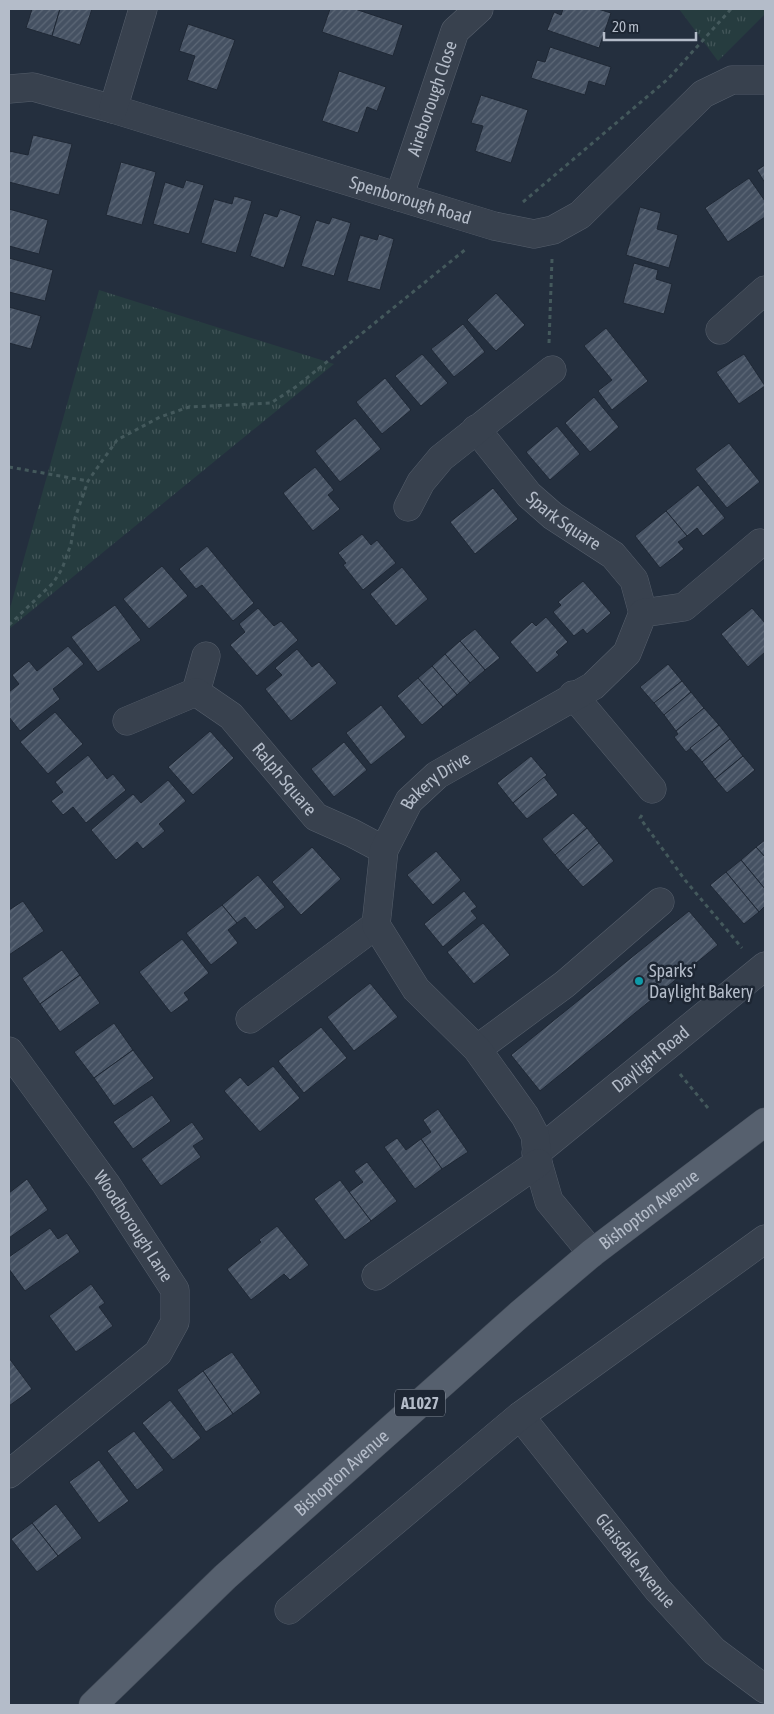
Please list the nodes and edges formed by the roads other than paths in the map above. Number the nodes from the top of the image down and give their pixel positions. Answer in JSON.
{"nodes":[{"id":1,"x":143,"y":9,"type":"edge"},
{"id":2,"x":479,"y":9,"type":"edge"},
{"id":3,"x":765,"y":80,"type":"edge"},
{"id":4,"x":9,"y":89,"type":"edge"},
{"id":5,"x":113,"y":108,"type":"junction"},
{"id":6,"x":399,"y":197,"type":"junction"},
{"id":7,"x":765,"y":290,"type":"edge"},
{"id":8,"x":720,"y":330,"type":"dead end"},
{"id":9,"x":552,"y":370,"type":"road end"},
{"id":10,"x":476,"y":429,"type":"junction"},
{"id":11,"x":408,"y":507,"type":"dead end"},
{"id":12,"x":760,"y":544,"type":"dead end"},
{"id":13,"x":644,"y":613,"type":"junction"},
{"id":14,"x":206,"y":656,"type":"dead end"},
{"id":15,"x":196,"y":692,"type":"junction"},
{"id":16,"x":573,"y":695,"type":"junction"},
{"id":17,"x":127,"y":721,"type":"dead end"},
{"id":18,"x":652,"y":788,"type":"road end"},
{"id":19,"x":384,"y":850,"type":"junction"},
{"id":20,"x":660,"y":902,"type":"dead end"},
{"id":21,"x":376,"y":925,"type":"junction"},
{"id":22,"x":763,"y":968,"type":"edge"},
{"id":23,"x":250,"y":1019,"type":"dead end"},
{"id":24,"x":477,"y":1049,"type":"junction"},
{"id":25,"x":12,"y":1062,"type":"edge"},
{"id":26,"x":765,"y":1122,"type":"edge"},
{"id":27,"x":537,"y":1158,"type":"junction"},
{"id":28,"x":762,"y":1246,"type":"edge"},
{"id":29,"x":592,"y":1253,"type":"junction"},
{"id":30,"x":376,"y":1276,"type":"dead end"},
{"id":31,"x":520,"y":1416,"type":"junction"},
{"id":32,"x":9,"y":1474,"type":"edge"},
{"id":33,"x":289,"y":1610,"type":"dead end"},
{"id":34,"x":765,"y":1689,"type":"edge"},
{"id":35,"x":93,"y":1705,"type":"edge"}],
"edges":[{"from":1,"to":5,"type":"street"},
{"from":2,"to":6,"type":"street","name":"Aireborough Close"},
{"from":3,"to":6,"type":"street","name":"Spenborough Road"},
{"from":4,"to":5,"type":"street","name":"Spenborough Road"},
{"from":5,"to":6,"type":"street","name":"Spenborough Road"},
{"from":7,"to":8,"type":"street"},
{"from":9,"to":10,"type":"street"},
{"from":10,"to":11,"type":"street"},
{"from":10,"to":13,"type":"street","name":"Spark Square"},
{"from":12,"to":13,"type":"street"},
{"from":13,"to":16,"type":"street","name":"Bakery Drive"},
{"from":14,"to":15,"type":"street"},
{"from":15,"to":17,"type":"street"},
{"from":15,"to":19,"type":"street","name":"Ralph Square"},
{"from":16,"to":18,"type":"street"},
{"from":16,"to":19,"type":"street","name":"Bakery Drive"},
{"from":19,"to":21,"type":"street","name":"Bakery Drive"},
{"from":20,"to":24,"type":"street"},
{"from":21,"to":23,"type":"street"},
{"from":21,"to":24,"type":"street"},
{"from":22,"to":27,"type":"street","name":"Daylight Road"},
{"from":24,"to":27,"type":"street"},
{"from":25,"to":32,"type":"street","name":"Woodborough Lane"},
{"from":26,"to":29,"type":"main road","name":"Bishopton Avenue","number":"A1027"},
{"from":27,"to":29,"type":"street"},
{"from":27,"to":30,"type":"street"},
{"from":28,"to":31,"type":"street"},
{"from":29,"to":35,"type":"main road","name":"Bishopton Avenue","number":"A1027"},
{"from":31,"to":33,"type":"street"},
{"from":31,"to":34,"type":"street","name":"Glaisdale Avenue"}]}
